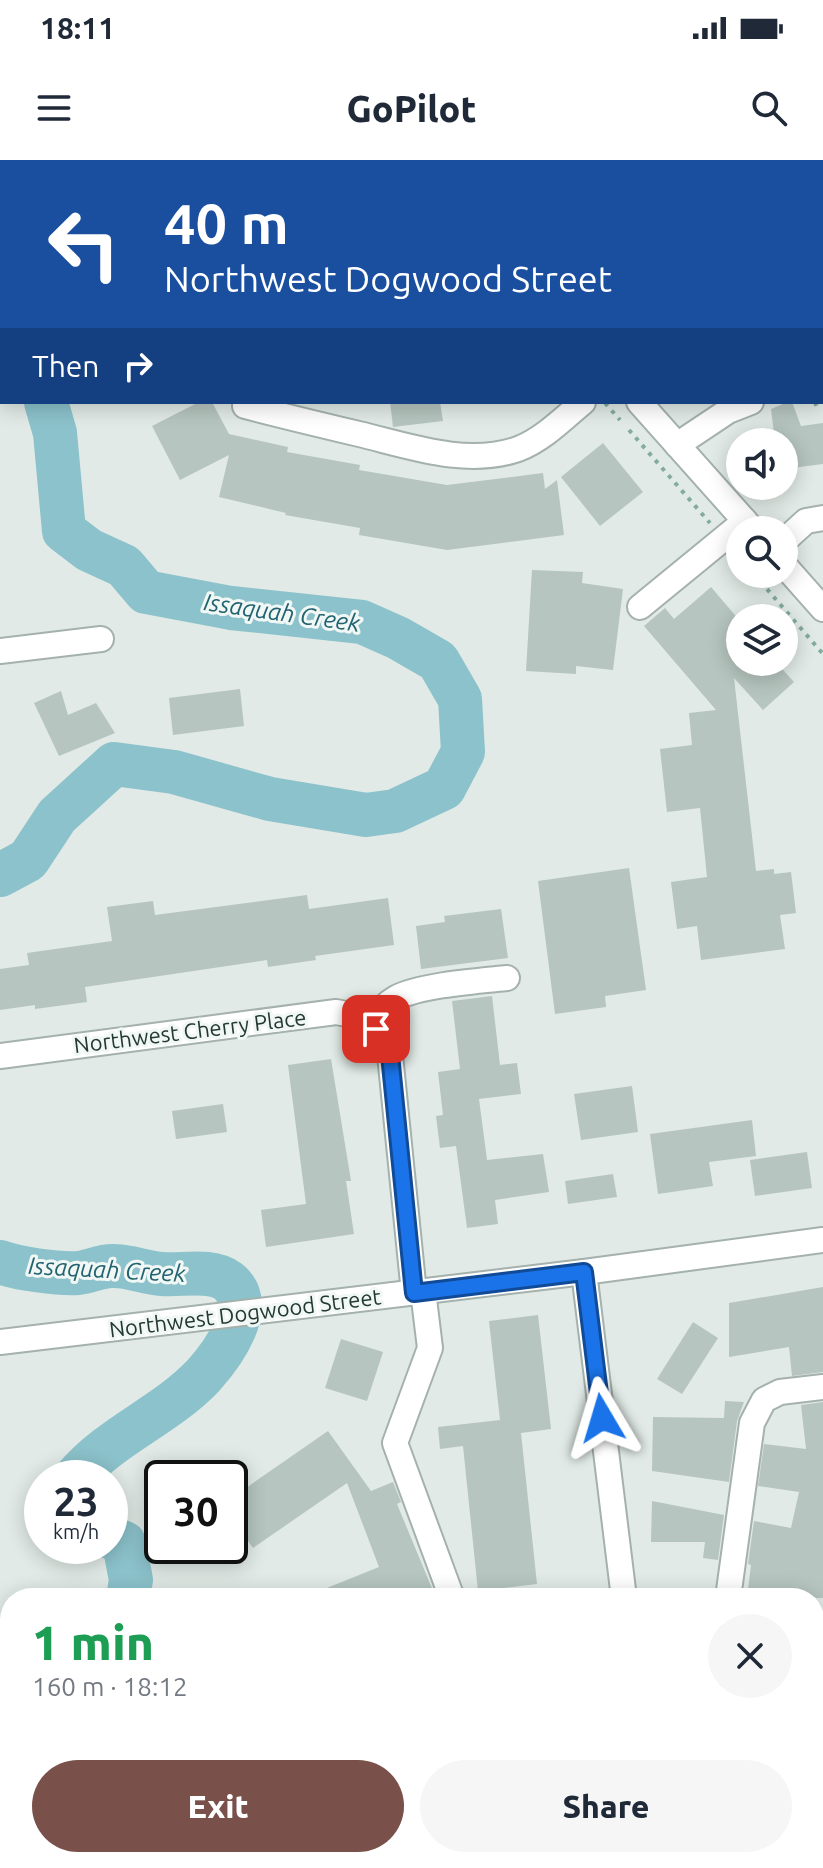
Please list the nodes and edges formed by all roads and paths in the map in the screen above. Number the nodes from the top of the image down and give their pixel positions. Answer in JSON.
{"nodes":[{"id":1,"x":581,"y":404,"type":"edge"},
{"id":2,"x":607,"y":404,"type":"edge"},
{"id":3,"x":641,"y":404,"type":"edge"},
{"id":4,"x":746,"y":404,"type":"edge"},
{"id":5,"x":245,"y":406,"type":"dead end"},
{"id":6,"x":677,"y":445,"type":"junction"},
{"id":7,"x":740,"y":516,"type":"edge"},
{"id":8,"x":823,"y":518,"type":"edge"},
{"id":9,"x":798,"y":528,"type":"edge"},
{"id":10,"x":726,"y":538,"type":"edge"},
{"id":11,"x":723,"y":539,"type":"junction"},
{"id":12,"x":798,"y":581,"type":"edge"},
{"id":13,"x":766,"y":588,"type":"edge"},
{"id":14,"x":640,"y":607,"type":"dead end"},
{"id":15,"x":823,"y":609,"type":"edge"},
{"id":16,"x":101,"y":639,"type":"dead end"},
{"id":17,"x":0,"y":651,"type":"edge"},
{"id":18,"x":823,"y":654,"type":"edge"},
{"id":19,"x":507,"y":978,"type":"dead end"},
{"id":20,"x":373,"y":1027,"type":"junction"},
{"id":21,"x":0,"y":1056,"type":"edge"},
{"id":22,"x":823,"y":1240,"type":"edge"},
{"id":23,"x":584,"y":1272,"type":"junction"},
{"id":24,"x":418,"y":1292,"type":"junction"},
{"id":25,"x":0,"y":1342,"type":"edge"},
{"id":26,"x":823,"y":1387,"type":"edge"},
{"id":27,"x":448,"y":1588,"type":"edge"},
{"id":28,"x":623,"y":1588,"type":"edge"},
{"id":29,"x":729,"y":1588,"type":"edge"}],
"edges":[{"from":1,"to":5,"type":"street"},
{"from":2,"to":11,"type":"path"},
{"from":3,"to":6,"type":"street"},
{"from":4,"to":6,"type":"street"},
{"from":6,"to":7,"type":"street"},
{"from":8,"to":9,"type":"street"},
{"from":10,"to":11,"type":"street"},
{"from":11,"to":14,"type":"street"},
{"from":12,"to":15,"type":"street"},
{"from":13,"to":18,"type":"path"},
{"from":16,"to":17,"type":"street"},
{"from":19,"to":20,"type":"street"},
{"from":20,"to":21,"type":"street","name":"Northwest Cherry Place"},
{"from":20,"to":24,"type":"street"},
{"from":22,"to":23,"type":"street","name":"Northwest Dogwood Street"},
{"from":23,"to":24,"type":"street","name":"Northwest Dogwood Street"},
{"from":23,"to":28,"type":"street"},
{"from":24,"to":25,"type":"street","name":"Northwest Dogwood Street"},
{"from":24,"to":27,"type":"street"},
{"from":26,"to":29,"type":"street"}]}
